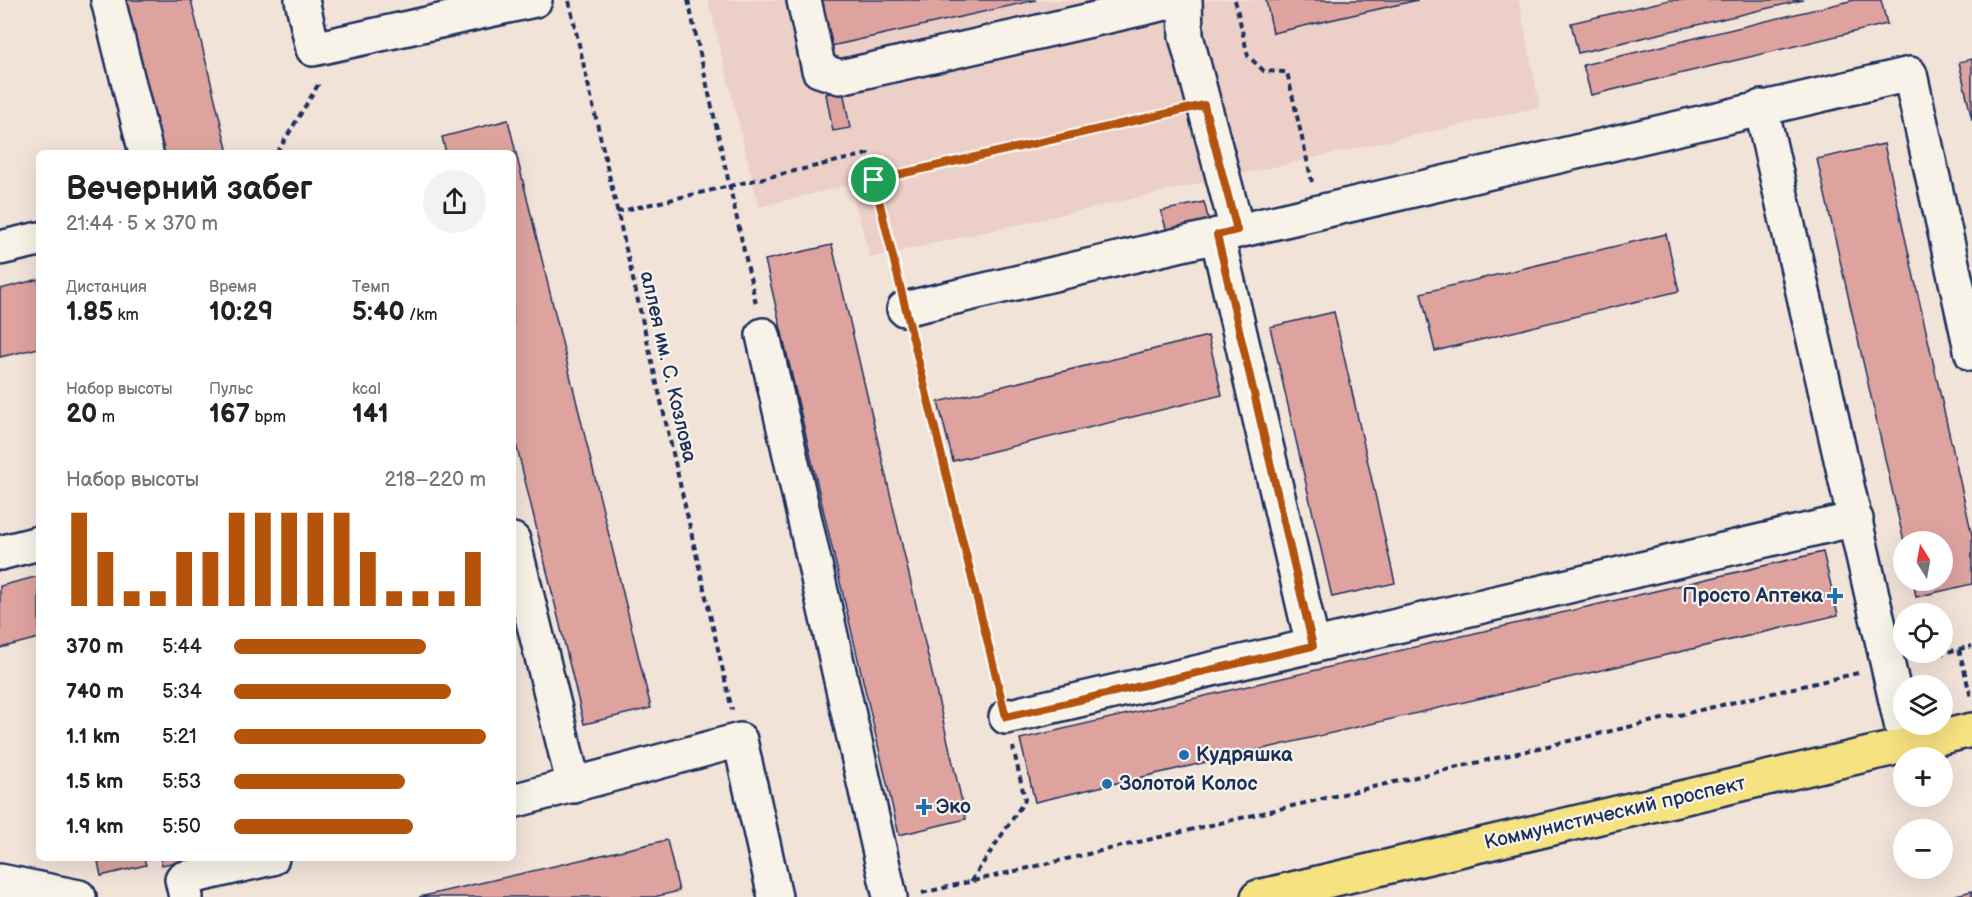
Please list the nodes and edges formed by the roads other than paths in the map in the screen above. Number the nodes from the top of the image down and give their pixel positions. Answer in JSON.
{"nodes":[{"id":1,"x":108,"y":0,"type":"edge"},
{"id":2,"x":302,"y":0,"type":"edge"},
{"id":3,"x":536,"y":0,"type":"edge"},
{"id":4,"x":804,"y":0,"type":"edge"},
{"id":5,"x":1179,"y":0,"type":"edge"},
{"id":6,"x":1185,"y":0,"type":"edge"},
{"id":7,"x":1761,"y":107,"type":"junction"},
{"id":8,"x":145,"y":150,"type":"edge"},
{"id":9,"x":1227,"y":233,"type":"junction"},
{"id":10,"x":36,"y":240,"type":"edge"},
{"id":11,"x":0,"y":248,"type":"edge"},
{"id":12,"x":904,"y":309,"type":"road end"},
{"id":13,"x":763,"y":334,"type":"road end"},
{"id":14,"x":1972,"y":354,"type":"edge"},
{"id":15,"x":1856,"y":519,"type":"junction"},
{"id":16,"x":36,"y":544,"type":"edge"},
{"id":17,"x":516,"y":552,"type":"edge"},
{"id":18,"x":0,"y":553,"type":"edge"},
{"id":19,"x":1313,"y":646,"type":"junction"},
{"id":20,"x":1006,"y":717,"type":"road end"},
{"id":21,"x":1972,"y":730,"type":"edge"},
{"id":22,"x":1906,"y":745,"type":"junction"},
{"id":23,"x":574,"y":786,"type":"junction"},
{"id":24,"x":516,"y":800,"type":"edge"},
{"id":25,"x":259,"y":861,"type":"edge"},
{"id":26,"x":0,"y":881,"type":"edge"},
{"id":27,"x":903,"y":896,"type":"edge"},
{"id":28,"x":79,"y":897,"type":"edge"},
{"id":29,"x":186,"y":897,"type":"edge"},
{"id":30,"x":774,"y":897,"type":"edge"},
{"id":31,"x":1258,"y":897,"type":"edge"}],
"edges":[{"from":1,"to":8,"type":"lane"},
{"from":2,"to":3,"type":"lane"},
{"from":4,"to":5,"type":"lane"},
{"from":6,"to":9,"type":"lane"},
{"from":7,"to":9,"type":"lane"},
{"from":7,"to":14,"type":"lane"},
{"from":7,"to":15,"type":"lane"},
{"from":9,"to":12,"type":"lane"},
{"from":9,"to":19,"type":"lane"},
{"from":10,"to":11,"type":"lane"},
{"from":13,"to":27,"type":"lane"},
{"from":15,"to":19,"type":"lane"},
{"from":15,"to":22,"type":"lane"},
{"from":16,"to":18,"type":"lane"},
{"from":17,"to":23,"type":"lane"},
{"from":19,"to":20,"type":"lane"},
{"from":21,"to":22,"type":"main road","name":"Коммунистический проспект"},
{"from":22,"to":31,"type":"main road","name":"Коммунистический проспект"},
{"from":23,"to":24,"type":"lane"},
{"from":23,"to":30,"type":"lane"},
{"from":25,"to":29,"type":"lane"},
{"from":26,"to":28,"type":"lane"}]}
